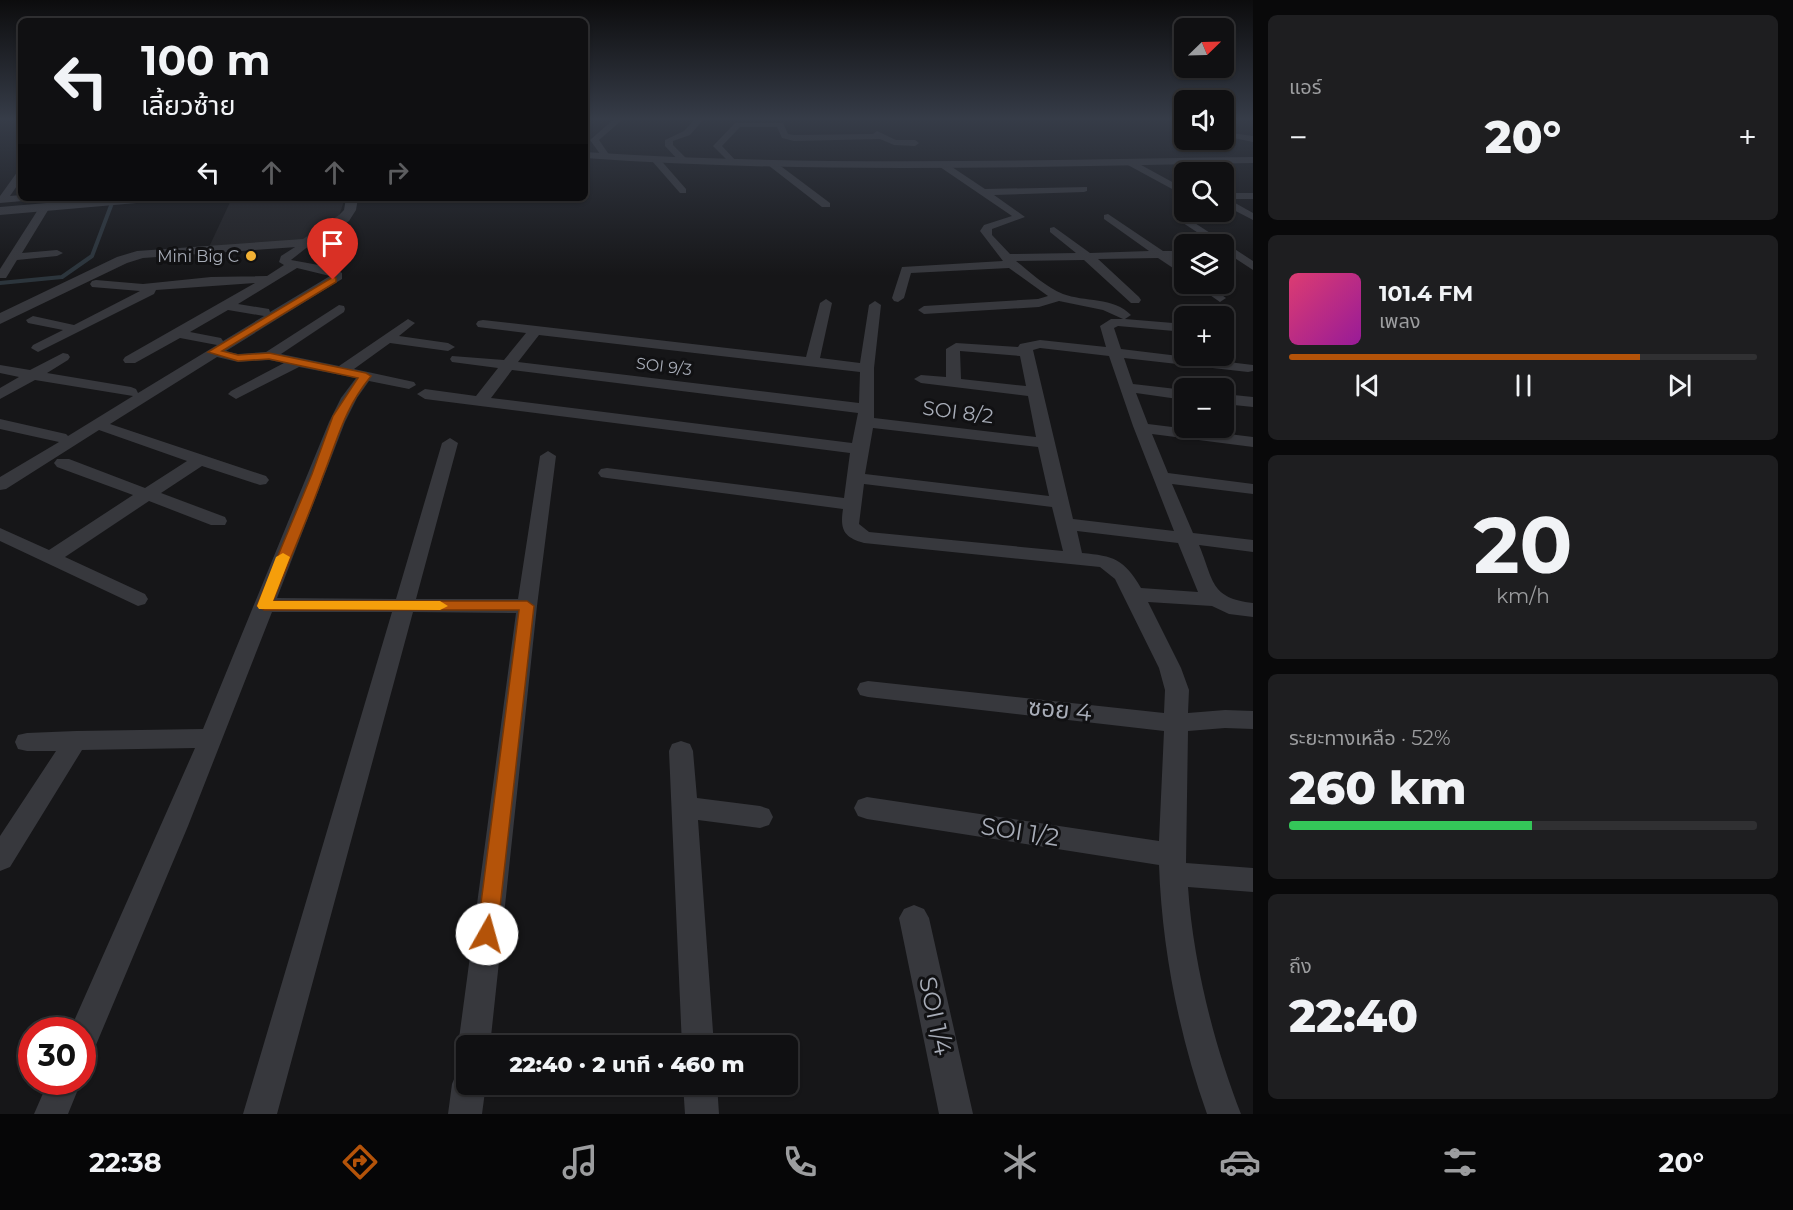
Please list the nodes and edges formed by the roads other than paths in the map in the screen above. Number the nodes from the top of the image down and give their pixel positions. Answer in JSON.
{"nodes":[{"id":1,"x":667,"y":172,"type":"edge"},
{"id":2,"x":783,"y":172,"type":"edge"},
{"id":3,"x":953,"y":172,"type":"edge"},
{"id":4,"x":1146,"y":172,"type":"edge"},
{"id":5,"x":18,"y":177,"type":"edge"},
{"id":6,"x":1174,"y":188,"type":"edge"},
{"id":7,"x":1084,"y":189,"type":"dead end"},
{"id":8,"x":684,"y":191,"type":"dead end"},
{"id":9,"x":983,"y":192,"type":"junction"},
{"id":10,"x":1234,"y":195,"type":"edge"},
{"id":11,"x":1253,"y":196,"type":"edge"},
{"id":12,"x":18,"y":199,"type":"edge"},
{"id":13,"x":125,"y":201,"type":"edge"},
{"id":14,"x":352,"y":201,"type":"edge"},
{"id":15,"x":1022,"y":203,"type":"dead end"},
{"id":16,"x":1,"y":204,"type":"edge"},
{"id":17,"x":1001,"y":204,"type":"junction"},
{"id":18,"x":826,"y":205,"type":"dead end"},
{"id":19,"x":45,"y":207,"type":"junction"},
{"id":20,"x":1234,"y":207,"type":"edge"},
{"id":21,"x":1108,"y":217,"type":"dead end"},
{"id":22,"x":1253,"y":217,"type":"edge"},
{"id":23,"x":1188,"y":222,"type":"edge"},
{"id":24,"x":1054,"y":230,"type":"dead end"},
{"id":25,"x":1206,"y":234,"type":"edge"},
{"id":26,"x":306,"y":243,"type":"junction"},
{"id":27,"x":57,"y":254,"type":"dead end"},
{"id":28,"x":1161,"y":254,"type":"junction"},
{"id":29,"x":1174,"y":254,"type":"edge"},
{"id":30,"x":1234,"y":254,"type":"edge"},
{"id":31,"x":1253,"y":254,"type":"edge"},
{"id":32,"x":1087,"y":256,"type":"junction"},
{"id":33,"x":1234,"y":256,"type":"edge"},
{"id":34,"x":15,"y":257,"type":"junction"},
{"id":35,"x":1009,"y":261,"type":"junction"},
{"id":36,"x":293,"y":264,"type":"junction"},
{"id":37,"x":1174,"y":264,"type":"edge"},
{"id":38,"x":1253,"y":266,"type":"edge"},
{"id":39,"x":2,"y":275,"type":"dead end"},
{"id":40,"x":268,"y":279,"type":"junction"},
{"id":41,"x":96,"y":285,"type":"dead end"},
{"id":42,"x":157,"y":287,"type":"junction"},
{"id":43,"x":1214,"y":294,"type":"edge"},
{"id":44,"x":1058,"y":297,"type":"junction"},
{"id":45,"x":898,"y":298,"type":"dead end"},
{"id":46,"x":1220,"y":298,"type":"dead end"},
{"id":47,"x":1135,"y":300,"type":"dead end"},
{"id":48,"x":826,"y":303,"type":"dead end"},
{"id":49,"x":874,"y":305,"type":"dead end"},
{"id":50,"x":226,"y":306,"type":"junction"},
{"id":51,"x":339,"y":309,"type":"dead end"},
{"id":52,"x":924,"y":310,"type":"dead end"},
{"id":53,"x":264,"y":312,"type":"dead end"},
{"id":54,"x":1124,"y":315,"type":"dead end"},
{"id":55,"x":0,"y":319,"type":"edge"},
{"id":56,"x":33,"y":320,"type":"dead end"},
{"id":57,"x":408,"y":323,"type":"dead end"},
{"id":58,"x":483,"y":324,"type":"dead end"},
{"id":59,"x":1174,"y":327,"type":"edge"},
{"id":60,"x":76,"y":328,"type":"junction"},
{"id":61,"x":536,"y":330,"type":"junction"},
{"id":62,"x":177,"y":333,"type":"junction"},
{"id":63,"x":387,"y":338,"type":"junction"},
{"id":64,"x":233,"y":340,"type":"junction"},
{"id":65,"x":215,"y":347,"type":"junction"},
{"id":66,"x":38,"y":348,"type":"dead end"},
{"id":67,"x":1026,"y":352,"type":"junction"},
{"id":68,"x":1115,"y":352,"type":"junction"},
{"id":69,"x":269,"y":356,"type":"junction"},
{"id":70,"x":63,"y":357,"type":"dead end"},
{"id":71,"x":130,"y":360,"type":"dead end"},
{"id":72,"x":297,"y":362,"type":"junction"},
{"id":73,"x":812,"y":362,"type":"junction"},
{"id":74,"x":508,"y":365,"type":"junction"},
{"id":75,"x":867,"y":368,"type":"junction"},
{"id":76,"x":1248,"y":368,"type":"dead end"},
{"id":77,"x":0,"y":369,"type":"edge"},
{"id":78,"x":342,"y":371,"type":"junction"},
{"id":79,"x":36,"y":373,"type":"junction"},
{"id":80,"x":366,"y":376,"type":"junction"},
{"id":81,"x":921,"y":379,"type":"dead end"},
{"id":82,"x":954,"y":382,"type":"junction"},
{"id":83,"x":409,"y":385,"type":"dead end"},
{"id":84,"x":1129,"y":388,"type":"junction"},
{"id":85,"x":131,"y":392,"type":"dead end"},
{"id":86,"x":1036,"y":392,"type":"junction"},
{"id":87,"x":0,"y":394,"type":"edge"},
{"id":88,"x":236,"y":394,"type":"dead end"},
{"id":89,"x":425,"y":394,"type":"dead end"},
{"id":90,"x":1174,"y":394,"type":"edge"},
{"id":91,"x":1234,"y":400,"type":"edge"},
{"id":92,"x":480,"y":401,"type":"junction"},
{"id":93,"x":1253,"y":402,"type":"edge"},
{"id":94,"x":866,"y":416,"type":"junction"},
{"id":95,"x":0,"y":424,"type":"edge"},
{"id":96,"x":96,"y":424,"type":"junction"},
{"id":97,"x":1143,"y":428,"type":"junction"},
{"id":98,"x":60,"y":437,"type":"dead end"},
{"id":99,"x":1253,"y":442,"type":"edge"},
{"id":100,"x":450,"y":443,"type":"dead end"},
{"id":101,"x":1045,"y":443,"type":"junction"},
{"id":102,"x":859,"y":449,"type":"junction"},
{"id":103,"x":548,"y":456,"type":"dead end"},
{"id":104,"x":201,"y":459,"type":"junction"},
{"id":105,"x":63,"y":463,"type":"dead end"},
{"id":106,"x":607,"y":473,"type":"dead end"},
{"id":107,"x":1162,"y":477,"type":"junction"},
{"id":108,"x":855,"y":478,"type":"junction"},
{"id":109,"x":260,"y":480,"type":"dead end"},
{"id":110,"x":0,"y":485,"type":"edge"},
{"id":111,"x":1253,"y":489,"type":"edge"},
{"id":112,"x":150,"y":494,"type":"junction"},
{"id":113,"x":1062,"y":503,"type":"junction"},
{"id":114,"x":853,"y":505,"type":"junction"},
{"id":115,"x":218,"y":521,"type":"dead end"},
{"id":116,"x":1066,"y":524,"type":"junction"},
{"id":117,"x":0,"y":534,"type":"edge"},
{"id":118,"x":1187,"y":538,"type":"junction"},
{"id":119,"x":1253,"y":546,"type":"edge"},
{"id":120,"x":51,"y":557,"type":"junction"},
{"id":121,"x":1074,"y":558,"type":"junction"},
{"id":122,"x":1134,"y":594,"type":"junction"},
{"id":123,"x":138,"y":599,"type":"dead end"},
{"id":124,"x":1216,"y":600,"type":"junction"},
{"id":125,"x":264,"y":606,"type":"junction"},
{"id":126,"x":403,"y":606,"type":"junction"},
{"id":127,"x":527,"y":606,"type":"junction"},
{"id":128,"x":1253,"y":610,"type":"edge"},
{"id":129,"x":868,"y":689,"type":"dead end"},
{"id":130,"x":1253,"y":720,"type":"edge"},
{"id":131,"x":1175,"y":723,"type":"junction"},
{"id":132,"x":211,"y":738,"type":"junction"},
{"id":133,"x":76,"y":740,"type":"junction"},
{"id":134,"x":27,"y":742,"type":"dead end"},
{"id":135,"x":681,"y":750,"type":"dead end"},
{"id":136,"x":683,"y":807,"type":"junction"},
{"id":137,"x":867,"y":808,"type":"dead end"},
{"id":138,"x":760,"y":817,"type":"dead end"},
{"id":139,"x":0,"y":859,"type":"edge"},
{"id":140,"x":1173,"y":865,"type":"junction"},
{"id":141,"x":1253,"y":880,"type":"edge"},
{"id":142,"x":914,"y":918,"type":"dead end"},
{"id":143,"x":92,"y":1017,"type":"edge"},
{"id":144,"x":475,"y":1035,"type":"edge"},
{"id":145,"x":697,"y":1035,"type":"edge"},
{"id":146,"x":59,"y":1095,"type":"edge"},
{"id":147,"x":468,"y":1095,"type":"edge"},
{"id":148,"x":701,"y":1095,"type":"edge"},
{"id":149,"x":51,"y":1114,"type":"edge"},
{"id":150,"x":260,"y":1114,"type":"edge"},
{"id":151,"x":465,"y":1114,"type":"edge"},
{"id":152,"x":702,"y":1114,"type":"edge"},
{"id":153,"x":956,"y":1114,"type":"edge"},
{"id":154,"x":1224,"y":1114,"type":"edge"}],
"edges":[{"from":1,"to":8,"type":"street"},
{"from":2,"to":18,"type":"street"},
{"from":3,"to":9,"type":"street"},
{"from":4,"to":6,"type":"street"},
{"from":5,"to":16,"type":"street"},
{"from":7,"to":9,"type":"street"},
{"from":9,"to":17,"type":"street"},
{"from":10,"to":11,"type":"street"},
{"from":12,"to":16,"type":"street"},
{"from":13,"to":19,"type":"street"},
{"from":14,"to":26,"type":"street"},
{"from":15,"to":17,"type":"street"},
{"from":16,"to":19,"type":"street"},
{"from":17,"to":35,"type":"street"},
{"from":19,"to":34,"type":"street"},
{"from":20,"to":22,"type":"street"},
{"from":21,"to":28,"type":"street"},
{"from":23,"to":25,"type":"street"},
{"from":24,"to":32,"type":"street"},
{"from":26,"to":36,"type":"street"},
{"from":26,"to":55,"type":"street"},
{"from":27,"to":34,"type":"street"},
{"from":28,"to":29,"type":"street"},
{"from":28,"to":32,"type":"street"},
{"from":28,"to":37,"type":"street"},
{"from":30,"to":31,"type":"street"},
{"from":32,"to":35,"type":"street"},
{"from":32,"to":47,"type":"street"},
{"from":33,"to":38,"type":"street"},
{"from":34,"to":39,"type":"street"},
{"from":35,"to":44,"type":"street"},
{"from":35,"to":45,"type":"street"},
{"from":36,"to":40,"type":"street"},
{"from":36,"to":64,"type":"street"},
{"from":40,"to":42,"type":"street"},
{"from":40,"to":50,"type":"street"},
{"from":41,"to":42,"type":"street"},
{"from":42,"to":60,"type":"street"},
{"from":43,"to":46,"type":"street"},
{"from":44,"to":52,"type":"street"},
{"from":44,"to":54,"type":"street"},
{"from":48,"to":73,"type":"street"},
{"from":49,"to":75,"type":"street"},
{"from":50,"to":53,"type":"street"},
{"from":50,"to":62,"type":"street"},
{"from":51,"to":69,"type":"street"},
{"from":56,"to":60,"type":"street"},
{"from":57,"to":63,"type":"street"},
{"from":58,"to":61,"type":"street"},
{"from":59,"to":68,"type":"street"},
{"from":60,"to":66,"type":"street"},
{"from":61,"to":73,"type":"street"},
{"from":61,"to":74,"type":"street"},
{"from":62,"to":65,"type":"street"},
{"from":62,"to":71,"type":"street"},
{"from":63,"to":74,"type":"street","name":"SOI 9/3"},
{"from":63,"to":78,"type":"street"},
{"from":64,"to":65,"type":"street"},
{"from":64,"to":69,"type":"street"},
{"from":65,"to":69,"type":"street"},
{"from":65,"to":96,"type":"street"},
{"from":67,"to":68,"type":"street"},
{"from":67,"to":82,"type":"street"},
{"from":67,"to":86,"type":"street"},
{"from":68,"to":76,"type":"street"},
{"from":68,"to":84,"type":"street"},
{"from":69,"to":72,"type":"street"},
{"from":70,"to":79,"type":"street"},
{"from":72,"to":78,"type":"street"},
{"from":72,"to":88,"type":"street"},
{"from":73,"to":75,"type":"street"},
{"from":74,"to":92,"type":"street"},
{"from":74,"to":94,"type":"street","name":"SOI 9/3"},
{"from":75,"to":94,"type":"street"},
{"from":77,"to":79,"type":"street"},
{"from":78,"to":80,"type":"street"},
{"from":79,"to":85,"type":"street"},
{"from":79,"to":87,"type":"street"},
{"from":80,"to":83,"type":"street"},
{"from":80,"to":125,"type":"street"},
{"from":81,"to":82,"type":"street"},
{"from":82,"to":86,"type":"street"},
{"from":84,"to":90,"type":"street"},
{"from":84,"to":97,"type":"street"},
{"from":86,"to":101,"type":"street"},
{"from":89,"to":92,"type":"street"},
{"from":91,"to":93,"type":"street"},
{"from":92,"to":102,"type":"street"},
{"from":94,"to":101,"type":"street","name":"SOI 8/2"},
{"from":94,"to":102,"type":"street"},
{"from":95,"to":98,"type":"street"},
{"from":96,"to":104,"type":"street"},
{"from":96,"to":110,"type":"street"},
{"from":97,"to":99,"type":"street"},
{"from":97,"to":107,"type":"street"},
{"from":100,"to":126,"type":"street"},
{"from":101,"to":113,"type":"street"},
{"from":102,"to":108,"type":"street"},
{"from":103,"to":127,"type":"street"},
{"from":104,"to":109,"type":"street"},
{"from":104,"to":112,"type":"street"},
{"from":105,"to":112,"type":"street"},
{"from":106,"to":114,"type":"street"},
{"from":107,"to":111,"type":"street"},
{"from":107,"to":118,"type":"street"},
{"from":108,"to":113,"type":"street"},
{"from":108,"to":114,"type":"street"},
{"from":112,"to":115,"type":"street"},
{"from":112,"to":120,"type":"street"},
{"from":113,"to":116,"type":"street"},
{"from":114,"to":121,"type":"street"},
{"from":116,"to":118,"type":"street"},
{"from":116,"to":121,"type":"street"},
{"from":117,"to":120,"type":"street"},
{"from":118,"to":119,"type":"street"},
{"from":118,"to":124,"type":"street"},
{"from":120,"to":123,"type":"street"},
{"from":121,"to":122,"type":"street"},
{"from":122,"to":124,"type":"street"},
{"from":122,"to":131,"type":"street"},
{"from":124,"to":128,"type":"street"},
{"from":125,"to":126,"type":"street"},
{"from":125,"to":132,"type":"street"},
{"from":126,"to":127,"type":"street"},
{"from":126,"to":150,"type":"street"},
{"from":127,"to":144,"type":"street"},
{"from":129,"to":131,"type":"street","name":"ซอย 4"},
{"from":130,"to":131,"type":"street","name":"ซอย 4"},
{"from":131,"to":140,"type":"street"},
{"from":132,"to":133,"type":"street"},
{"from":132,"to":143,"type":"street"},
{"from":133,"to":134,"type":"street"},
{"from":133,"to":139,"type":"street"},
{"from":135,"to":136,"type":"street"},
{"from":136,"to":138,"type":"street"},
{"from":136,"to":145,"type":"street"},
{"from":137,"to":140,"type":"street","name":"SOI 1/2"},
{"from":140,"to":141,"type":"street","name":"SOI 1/2"},
{"from":140,"to":154,"type":"street"},
{"from":142,"to":153,"type":"street","name":"SOI 1/4"},
{"from":146,"to":149,"type":"street"},
{"from":147,"to":151,"type":"street"},
{"from":148,"to":152,"type":"street"}]}
